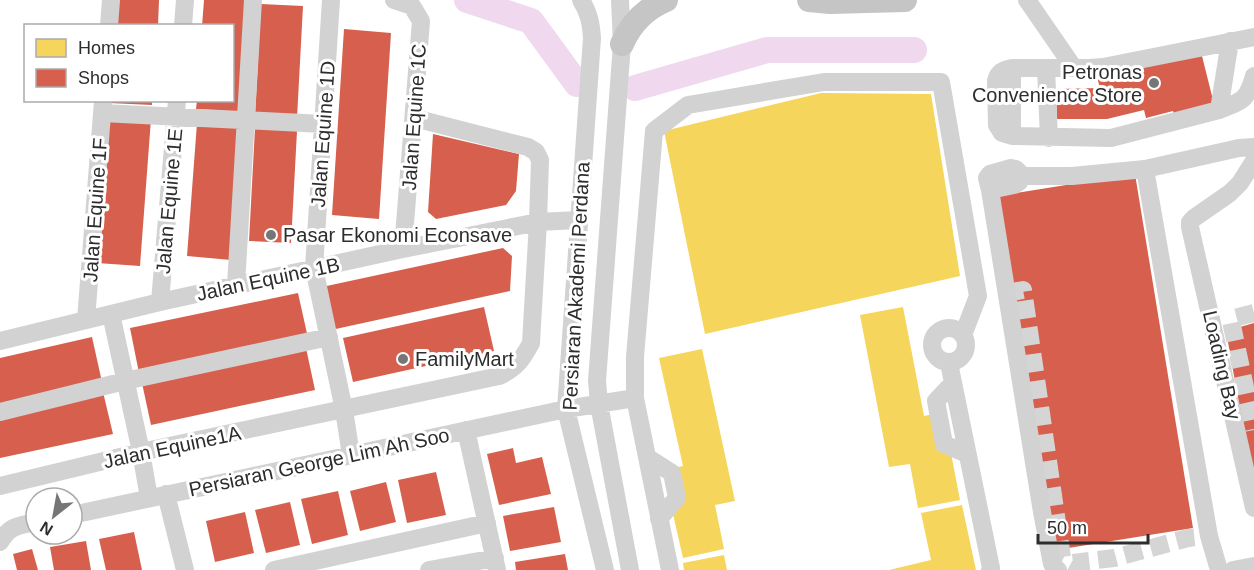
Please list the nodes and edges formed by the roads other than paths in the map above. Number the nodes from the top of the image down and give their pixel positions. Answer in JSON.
{"nodes":[{"id":1,"x":111,"y":0,"type":"edge"},
{"id":2,"x":185,"y":0,"type":"edge"},
{"id":3,"x":253,"y":0,"type":"edge"},
{"id":4,"x":331,"y":0,"type":"edge"},
{"id":5,"x":394,"y":0,"type":"edge"},
{"id":6,"x":581,"y":0,"type":"edge"},
{"id":7,"x":620,"y":0,"type":"edge"},
{"id":8,"x":666,"y":0,"type":"edge"},
{"id":9,"x":809,"y":0,"type":"edge"},
{"id":10,"x":905,"y":0,"type":"edge"},
{"id":11,"x":1028,"y":0,"type":"edge"},
{"id":12,"x":109,"y":24,"type":"edge"},
{"id":13,"x":183,"y":24,"type":"edge"},
{"id":14,"x":1254,"y":37,"type":"edge"},
{"id":15,"x":1230,"y":41,"type":"junction"},
{"id":16,"x":621,"y":44,"type":"junction"},
{"id":17,"x":1046,"y":68,"type":"junction"},
{"id":18,"x":1074,"y":68,"type":"junction"},
{"id":19,"x":1254,"y":76,"type":"edge"},
{"id":20,"x":103,"y":107,"type":"edge"},
{"id":21,"x":176,"y":109,"type":"edge"},
{"id":22,"x":1219,"y":110,"type":"junction"},
{"id":23,"x":414,"y":118,"type":"junction"},
{"id":24,"x":246,"y":120,"type":"junction"},
{"id":25,"x":323,"y":124,"type":"junction"},
{"id":26,"x":1049,"y":138,"type":"junction"},
{"id":27,"x":1254,"y":147,"type":"edge"},
{"id":28,"x":1254,"y":161,"type":"edge"},
{"id":29,"x":1145,"y":169,"type":"junction"},
{"id":30,"x":579,"y":220,"type":"junction"},
{"id":31,"x":538,"y":222,"type":"junction"},
{"id":32,"x":403,"y":249,"type":"junction"},
{"id":33,"x":314,"y":268,"type":"junction"},
{"id":34,"x":237,"y":285,"type":"junction"},
{"id":35,"x":160,"y":303,"type":"junction"},
{"id":36,"x":111,"y":314,"type":"junction"},
{"id":37,"x":86,"y":320,"type":"junction"},
{"id":38,"x":963,"y":335,"type":"junction"},
{"id":39,"x":329,"y":337,"type":"junction"},
{"id":40,"x":0,"y":341,"type":"edge"},
{"id":41,"x":949,"y":363,"type":"junction"},
{"id":42,"x":125,"y":381,"type":"junction"},
{"id":43,"x":635,"y":398,"type":"junction"},
{"id":44,"x":599,"y":404,"type":"junction"},
{"id":45,"x":566,"y":409,"type":"junction"},
{"id":46,"x":344,"y":410,"type":"junction"},
{"id":47,"x":0,"y":412,"type":"edge"},
{"id":48,"x":466,"y":430,"type":"junction"},
{"id":49,"x":141,"y":452,"type":"junction"},
{"id":50,"x":351,"y":455,"type":"junction"},
{"id":51,"x":0,"y":486,"type":"edge"},
{"id":52,"x":158,"y":496,"type":"junction"},
{"id":53,"x":1254,"y":508,"type":"edge"},
{"id":54,"x":84,"y":512,"type":"edge"},
{"id":55,"x":487,"y":523,"type":"junction"},
{"id":56,"x":24,"y":524,"type":"edge"},
{"id":57,"x":0,"y":542,"type":"edge"},
{"id":58,"x":496,"y":564,"type":"edge"},
{"id":59,"x":1254,"y":566,"type":"edge"},
{"id":60,"x":458,"y":568,"type":"edge"},
{"id":61,"x":185,"y":570,"type":"edge"},
{"id":62,"x":274,"y":570,"type":"edge"},
{"id":63,"x":429,"y":570,"type":"edge"},
{"id":64,"x":605,"y":570,"type":"edge"},
{"id":65,"x":630,"y":570,"type":"edge"},
{"id":66,"x":670,"y":570,"type":"edge"},
{"id":67,"x":990,"y":570,"type":"edge"},
{"id":68,"x":1058,"y":570,"type":"edge"},
{"id":69,"x":1219,"y":570,"type":"edge"},
{"id":70,"x":1233,"y":570,"type":"edge"}],
"edges":[{"from":1,"to":12,"type":"street"},
{"from":2,"to":13,"type":"street"},
{"from":3,"to":24,"type":"street"},
{"from":4,"to":25,"type":"street","name":"Jalan Equine 1D"},
{"from":5,"to":23,"type":"street","name":"Jalan Equine 1C"},
{"from":6,"to":30,"type":"street","name":"Persiaran Akademi Perdana"},
{"from":7,"to":16,"type":"street","name":"Persiaran Akademi Perdana"},
{"from":8,"to":16,"type":"main road"},
{"from":9,"to":10,"type":"main road"},
{"from":11,"to":18,"type":"street"},
{"from":14,"to":15,"type":"street"},
{"from":15,"to":18,"type":"street"},
{"from":15,"to":22,"type":"street"},
{"from":16,"to":44,"type":"street","name":"Persiaran Akademi Perdana"},
{"from":17,"to":18,"type":"street"},
{"from":17,"to":26,"type":"street"},
{"from":17,"to":26,"type":"street"},
{"from":19,"to":22,"type":"street"},
{"from":20,"to":21,"type":"street"},
{"from":20,"to":37,"type":"street","name":"Jalan Equine 1F"},
{"from":21,"to":24,"type":"street"},
{"from":21,"to":35,"type":"street","name":"Jalan Equine 1E"},
{"from":22,"to":26,"type":"street"},
{"from":23,"to":31,"type":"street"},
{"from":23,"to":32,"type":"street","name":"Jalan Equine 1C"},
{"from":24,"to":25,"type":"street"},
{"from":24,"to":34,"type":"street"},
{"from":25,"to":33,"type":"street","name":"Jalan Equine 1D"},
{"from":27,"to":29,"type":"street"},
{"from":28,"to":53,"type":"street","name":"Loading Bay"},
{"from":29,"to":68,"type":"street"},
{"from":29,"to":69,"type":"street"},
{"from":30,"to":31,"type":"street","name":"Jalan Equine 1B"},
{"from":30,"to":45,"type":"street","name":"Persiaran Akademi Perdana"},
{"from":31,"to":32,"type":"street","name":"Jalan Equine 1B"},
{"from":31,"to":46,"type":"street","name":"Jalan Equine1A"},
{"from":32,"to":33,"type":"street","name":"Jalan Equine 1B"},
{"from":33,"to":34,"type":"street","name":"Jalan Equine 1B"},
{"from":33,"to":39,"type":"street","name":"Jalan Equine 1D"},
{"from":34,"to":35,"type":"street","name":"Jalan Equine 1B"},
{"from":35,"to":36,"type":"street","name":"Jalan Equine 1B"},
{"from":36,"to":37,"type":"street","name":"Jalan Equine 1B"},
{"from":36,"to":42,"type":"street"},
{"from":37,"to":40,"type":"street","name":"Jalan Equine 1B"},
{"from":38,"to":41,"type":"street"},
{"from":38,"to":41,"type":"street"},
{"from":38,"to":43,"type":"street"},
{"from":39,"to":42,"type":"street"},
{"from":39,"to":46,"type":"street","name":"Jalan Equine 1D"},
{"from":41,"to":67,"type":"street"},
{"from":42,"to":47,"type":"street"},
{"from":42,"to":49,"type":"street"},
{"from":43,"to":44,"type":"street","name":"Persiaran George Lim Ah Soo"},
{"from":43,"to":66,"type":"street"},
{"from":44,"to":45,"type":"street","name":"Persiaran George Lim Ah Soo"},
{"from":44,"to":65,"type":"street","name":"Persiaran Akademi Perdana"},
{"from":45,"to":48,"type":"street","name":"Persiaran George Lim Ah Soo"},
{"from":45,"to":64,"type":"street","name":"Persiaran Akademi Perdana"},
{"from":46,"to":49,"type":"street","name":"Jalan Equine1A"},
{"from":46,"to":50,"type":"street","name":"Jalan Equine 1D"},
{"from":48,"to":50,"type":"street","name":"Persiaran George Lim Ah Soo"},
{"from":48,"to":55,"type":"street"},
{"from":49,"to":51,"type":"street","name":"Jalan Equine1A"},
{"from":49,"to":52,"type":"street"},
{"from":50,"to":52,"type":"street","name":"Persiaran George Lim Ah Soo"},
{"from":52,"to":54,"type":"street","name":"Persiaran George Lim Ah Soo"},
{"from":52,"to":61,"type":"street"},
{"from":55,"to":58,"type":"street"},
{"from":55,"to":62,"type":"street"},
{"from":56,"to":57,"type":"street"},
{"from":58,"to":60,"type":"street"},
{"from":59,"to":70,"type":"street"},
{"from":60,"to":63,"type":"street"}]}
